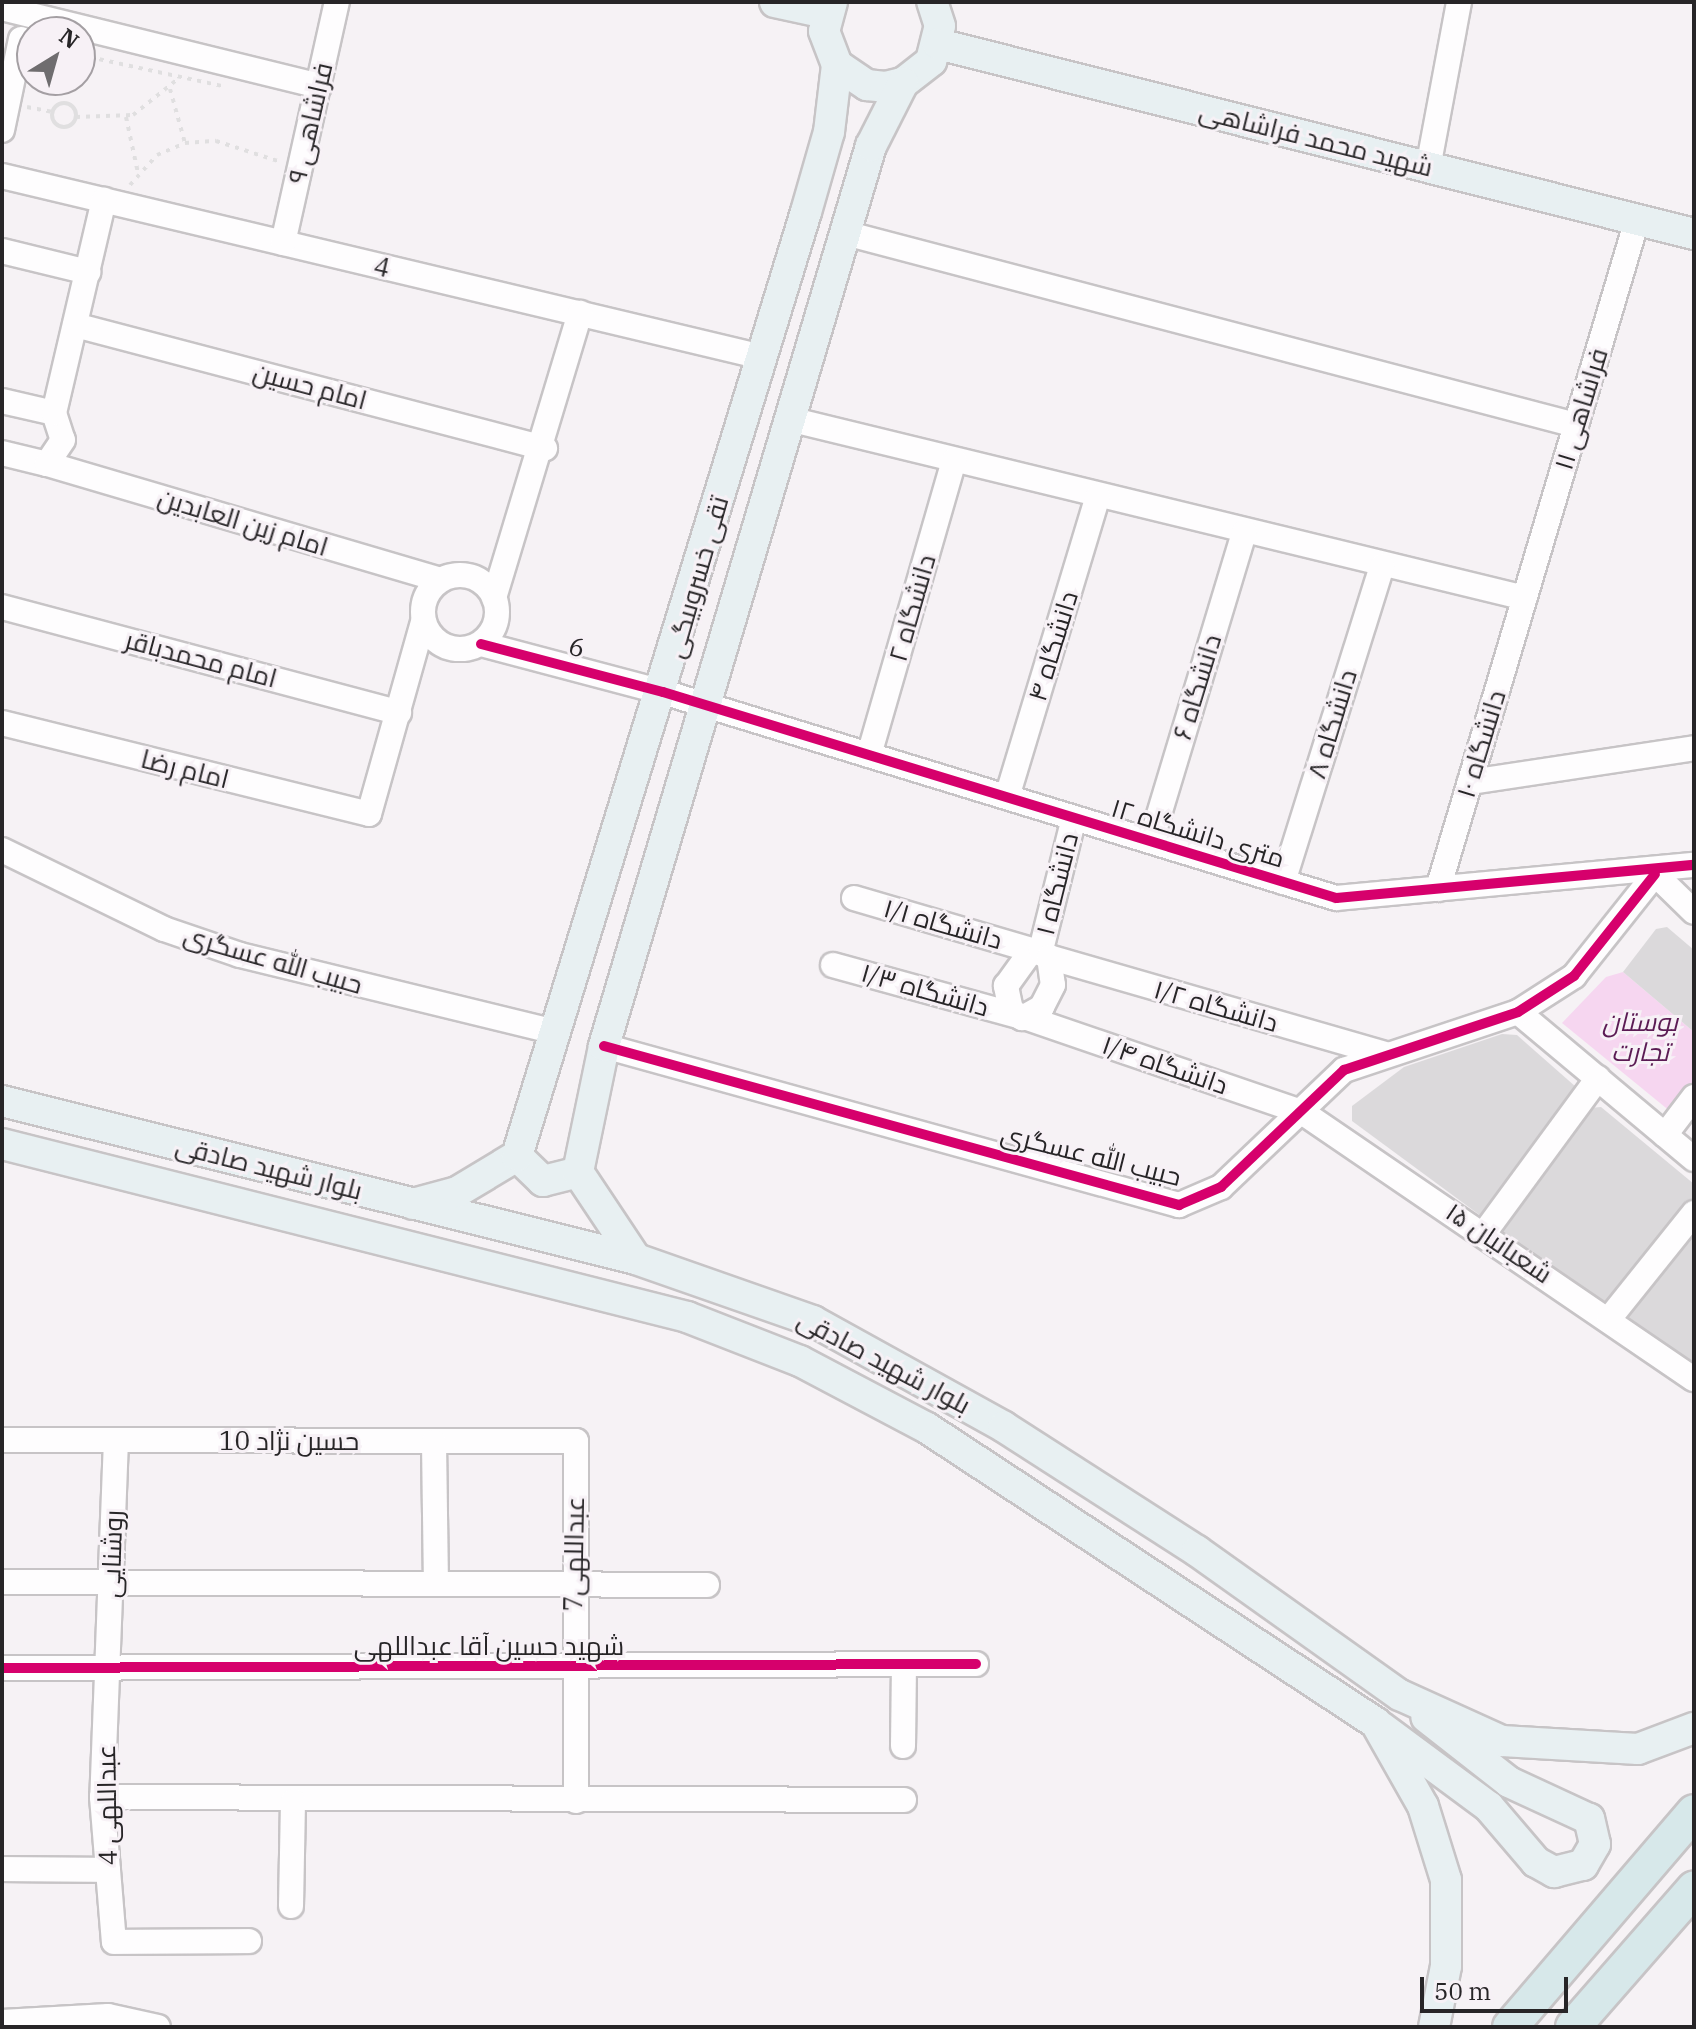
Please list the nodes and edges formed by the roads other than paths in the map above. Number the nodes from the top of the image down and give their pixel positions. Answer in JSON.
{"nodes":[{"id":1,"x":337,"y":2,"type":"edge"},
{"id":2,"x":775,"y":2,"type":"edge"},
{"id":3,"x":1459,"y":2,"type":"edge"},
{"id":4,"x":934,"y":4,"type":"edge"},
{"id":5,"x":829,"y":7,"type":"edge"},
{"id":6,"x":2,"y":8,"type":"edge"},
{"id":7,"x":31,"y":9,"type":"edge"},
{"id":8,"x":11,"y":43,"type":"edge"},
{"id":9,"x":938,"y":44,"type":"junction"},
{"id":10,"x":837,"y":65,"type":"junction"},
{"id":11,"x":903,"y":83,"type":"junction"},
{"id":12,"x":320,"y":86,"type":"junction"},
{"id":13,"x":11,"y":125,"type":"edge"},
{"id":14,"x":1428,"y":168,"type":"junction"},
{"id":15,"x":2,"y":176,"type":"edge"},
{"id":16,"x":104,"y":200,"type":"junction"},
{"id":17,"x":1637,"y":220,"type":"junction"},
{"id":18,"x":845,"y":233,"type":"junction"},
{"id":19,"x":1694,"y":234,"type":"edge"},
{"id":20,"x":283,"y":243,"type":"junction"},
{"id":21,"x":2,"y":251,"type":"edge"},
{"id":22,"x":88,"y":272,"type":"junction"},
{"id":23,"x":580,"y":313,"type":"junction"},
{"id":24,"x":75,"y":325,"type":"junction"},
{"id":25,"x":762,"y":357,"type":"junction"},
{"id":26,"x":2,"y":401,"type":"edge"},
{"id":27,"x":54,"y":413,"type":"junction"},
{"id":28,"x":789,"y":419,"type":"junction"},
{"id":29,"x":1576,"y":425,"type":"junction"},
{"id":30,"x":545,"y":448,"type":"junction"},
{"id":31,"x":2,"y":453,"type":"edge"},
{"id":32,"x":954,"y":460,"type":"junction"},
{"id":33,"x":47,"y":464,"type":"junction"},
{"id":34,"x":1098,"y":496,"type":"junction"},
{"id":35,"x":1244,"y":532,"type":"junction"},
{"id":36,"x":1382,"y":566,"type":"junction"},
{"id":37,"x":440,"y":580,"type":"junction"},
{"id":38,"x":494,"y":598,"type":"junction"},
{"id":39,"x":1525,"y":598,"type":"junction"},
{"id":40,"x":2,"y":607,"type":"edge"},
{"id":41,"x":423,"y":622,"type":"junction"},
{"id":42,"x":481,"y":644,"type":"junction"},
{"id":43,"x":663,"y":692,"type":"junction"},
{"id":44,"x":704,"y":704,"type":"junction"},
{"id":45,"x":399,"y":713,"type":"junction"},
{"id":46,"x":2,"y":723,"type":"edge"},
{"id":47,"x":1694,"y":748,"type":"edge"},
{"id":48,"x":869,"y":755,"type":"junction"},
{"id":49,"x":1470,"y":782,"type":"junction"},
{"id":50,"x":1007,"y":797,"type":"junction"},
{"id":51,"x":1074,"y":818,"type":"junction"},
{"id":52,"x":1151,"y":841,"type":"junction"},
{"id":53,"x":2,"y":850,"type":"edge"},
{"id":54,"x":1694,"y":865,"type":"edge"},
{"id":55,"x":1655,"y":874,"type":"junction"},
{"id":56,"x":1283,"y":882,"type":"junction"},
{"id":57,"x":1438,"y":889,"type":"junction"},
{"id":58,"x":854,"y":898,"type":"dead end"},
{"id":59,"x":1694,"y":912,"type":"edge"},
{"id":60,"x":1040,"y":952,"type":"junction"},
{"id":61,"x":833,"y":965,"type":"dead end"},
{"id":62,"x":1518,"y":1012,"type":"junction"},
{"id":63,"x":1022,"y":1017,"type":"junction"},
{"id":64,"x":557,"y":1032,"type":"junction"},
{"id":65,"x":604,"y":1046,"type":"junction"},
{"id":66,"x":1384,"y":1054,"type":"junction"},
{"id":67,"x":1598,"y":1078,"type":"junction"},
{"id":68,"x":1694,"y":1097,"type":"edge"},
{"id":69,"x":2,"y":1101,"type":"edge"},
{"id":70,"x":1302,"y":1112,"type":"junction"},
{"id":71,"x":1665,"y":1135,"type":"junction"},
{"id":72,"x":2,"y":1144,"type":"edge"},
{"id":73,"x":517,"y":1156,"type":"junction"},
{"id":74,"x":1694,"y":1159,"type":"edge"},
{"id":75,"x":578,"y":1172,"type":"junction"},
{"id":76,"x":412,"y":1204,"type":"junction"},
{"id":77,"x":1694,"y":1213,"type":"edge"},
{"id":78,"x":1485,"y":1232,"type":"junction"},
{"id":79,"x":636,"y":1259,"type":"junction"},
{"id":80,"x":1609,"y":1319,"type":"junction"},
{"id":81,"x":1694,"y":1379,"type":"edge"},
{"id":82,"x":2,"y":1440,"type":"edge"},
{"id":83,"x":116,"y":1440,"type":"junction"},
{"id":84,"x":576,"y":1441,"type":"joint"},
{"id":85,"x":434,"y":1442,"type":"junction"},
{"id":86,"x":573,"y":1579,"type":"junction"},
{"id":87,"x":436,"y":1580,"type":"junction"},
{"id":88,"x":111,"y":1581,"type":"junction"},
{"id":89,"x":2,"y":1582,"type":"edge"},
{"id":90,"x":707,"y":1585,"type":"dead end"},
{"id":91,"x":976,"y":1664,"type":"dead end"},
{"id":92,"x":2,"y":1668,"type":"edge"},
{"id":93,"x":108,"y":1668,"type":"junction"},
{"id":94,"x":572,"y":1668,"type":"junction"},
{"id":95,"x":904,"y":1668,"type":"junction"},
{"id":96,"x":1400,"y":1695,"type":"junction"},
{"id":97,"x":1376,"y":1723,"type":"junction"},
{"id":98,"x":1694,"y":1728,"type":"edge"},
{"id":99,"x":903,"y":1746,"type":"dead end"},
{"id":100,"x":102,"y":1797,"type":"junction"},
{"id":101,"x":904,"y":1800,"type":"dead end"},
{"id":102,"x":293,"y":1801,"type":"junction"},
{"id":103,"x":576,"y":1801,"type":"junction"},
{"id":104,"x":1694,"y":1812,"type":"edge"},
{"id":105,"x":2,"y":1869,"type":"edge"},
{"id":106,"x":108,"y":1870,"type":"junction"},
{"id":107,"x":1694,"y":1889,"type":"edge"},
{"id":108,"x":291,"y":1906,"type":"dead end"},
{"id":109,"x":249,"y":1941,"type":"dead end"},
{"id":110,"x":2,"y":2022,"type":"edge"},
{"id":111,"x":158,"y":2027,"type":"edge"},
{"id":112,"x":1434,"y":2027,"type":"edge"},
{"id":113,"x":1510,"y":2027,"type":"edge"},
{"id":114,"x":1573,"y":2027,"type":"edge"}],
"edges":[{"from":1,"to":12,"type":"street","name":"فراشاهی ۹"},
{"from":2,"to":5,"type":"main road"},
{"from":3,"to":14,"type":"street"},
{"from":4,"to":9,"type":"main road"},
{"from":5,"to":10,"type":"main road"},
{"from":6,"to":7,"type":"street"},
{"from":7,"to":8,"type":"street"},
{"from":7,"to":12,"type":"street"},
{"from":8,"to":13,"type":"street"},
{"from":9,"to":11,"type":"main road"},
{"from":9,"to":14,"type":"main road","name":"شهید محمد فراشاهی"},
{"from":10,"to":11,"type":"main road"},
{"from":10,"to":25,"type":"main road","name":"تقی خسروبیگی"},
{"from":11,"to":18,"type":"main road","name":"تقی خسروبیگی"},
{"from":12,"to":20,"type":"street","name":"فراشاهی ۹"},
{"from":14,"to":17,"type":"main road","name":"شهید محمد فراشاهی"},
{"from":15,"to":16,"type":"street","name":"4"},
{"from":16,"to":20,"type":"street","name":"4"},
{"from":16,"to":22,"type":"street"},
{"from":17,"to":19,"type":"main road","name":"شهید محمد فراشاهی"},
{"from":17,"to":29,"type":"street","name":"فراشاهی ۱۱"},
{"from":18,"to":28,"type":"main road","name":"تقی خسروبیگی"},
{"from":18,"to":29,"type":"street"},
{"from":20,"to":23,"type":"street","name":"4"},
{"from":21,"to":22,"type":"street"},
{"from":22,"to":24,"type":"street"},
{"from":23,"to":25,"type":"street","name":"4"},
{"from":23,"to":30,"type":"street"},
{"from":24,"to":27,"type":"street"},
{"from":24,"to":30,"type":"street","name":"امام حسین"},
{"from":25,"to":43,"type":"main road","name":"تقی خسروبیگی"},
{"from":26,"to":27,"type":"street"},
{"from":27,"to":33,"type":"street"},
{"from":28,"to":32,"type":"street"},
{"from":28,"to":44,"type":"main road","name":"تقی خسروبیگی"},
{"from":29,"to":39,"type":"street","name":"فراشاهی ۱۱"},
{"from":30,"to":38,"type":"street"},
{"from":31,"to":33,"type":"street","name":"امام زین العابدین"},
{"from":32,"to":34,"type":"street"},
{"from":32,"to":48,"type":"street","name":"دانشگاه ۲"},
{"from":33,"to":37,"type":"street","name":"امام زین العابدین"},
{"from":34,"to":35,"type":"street"},
{"from":34,"to":50,"type":"street","name":"دانشگاه ۴"},
{"from":35,"to":36,"type":"street"},
{"from":35,"to":52,"type":"street","name":"دانشگاه ۶"},
{"from":36,"to":39,"type":"street"},
{"from":36,"to":56,"type":"street","name":"دانشگاه ۸"},
{"from":37,"to":38,"type":"street"},
{"from":37,"to":41,"type":"street"},
{"from":38,"to":42,"type":"street"},
{"from":39,"to":49,"type":"street","name":"دانشگاه ۱۰"},
{"from":40,"to":45,"type":"street","name":"امام محمدباقر"},
{"from":41,"to":42,"type":"street"},
{"from":41,"to":45,"type":"street"},
{"from":42,"to":43,"type":"street","name":"6"},
{"from":43,"to":44,"type":"street","name":"6"},
{"from":43,"to":64,"type":"main road","name":"تقی خسروبیگی"},
{"from":44,"to":48,"type":"street","name":"۱۲ متری دانشگاه"},
{"from":44,"to":65,"type":"main road","name":"تقی خسروبیگی"},
{"from":45,"to":46,"type":"street","name":"امام رضا"},
{"from":47,"to":49,"type":"street"},
{"from":48,"to":50,"type":"street","name":"۱۲ متری دانشگاه"},
{"from":49,"to":57,"type":"street","name":"دانشگاه ۱۰"},
{"from":50,"to":51,"type":"street","name":"۱۲ متری دانشگاه"},
{"from":51,"to":52,"type":"street","name":"۱۲ متری دانشگاه"},
{"from":51,"to":60,"type":"street","name":"دانشگاه ۱"},
{"from":52,"to":56,"type":"street","name":"۱۲ متری دانشگاه"},
{"from":53,"to":64,"type":"street","name":"حبیب الله عسگری"},
{"from":54,"to":55,"type":"street","name":"۱۲ متری دانشگاه"},
{"from":55,"to":57,"type":"street","name":"۱۲ متری دانشگاه"},
{"from":55,"to":59,"type":"street"},
{"from":55,"to":62,"type":"street","name":"حبیب الله عسگری"},
{"from":56,"to":57,"type":"street","name":"۱۲ متری دانشگاه"},
{"from":58,"to":60,"type":"street","name":"دانشگاه ۱/۱"},
{"from":60,"to":63,"type":"street"},
{"from":60,"to":63,"type":"street"},
{"from":60,"to":66,"type":"street","name":"دانشگاه ۱/۲"},
{"from":61,"to":63,"type":"street","name":"دانشگاه ۱/۳"},
{"from":62,"to":66,"type":"street","name":"حبیب الله عسگری"},
{"from":62,"to":67,"type":"street"},
{"from":63,"to":70,"type":"street","name":"دانشگاه ۱/۴"},
{"from":64,"to":73,"type":"main road","name":"تقی خسروبیگی"},
{"from":65,"to":70,"type":"street","name":"حبیب الله عسگری"},
{"from":65,"to":75,"type":"main road","name":"تقی خسروبیگی"},
{"from":66,"to":70,"type":"street","name":"حبیب الله عسگری"},
{"from":67,"to":71,"type":"street"},
{"from":67,"to":78,"type":"street"},
{"from":68,"to":71,"type":"street"},
{"from":69,"to":76,"type":"main road","name":"بلوار شهید صادقی"},
{"from":70,"to":78,"type":"street","name":"شعبانیان ۱۵"},
{"from":71,"to":74,"type":"street"},
{"from":72,"to":97,"type":"main road","name":"بلوار شهید صادقی"},
{"from":73,"to":75,"type":"main road"},
{"from":73,"to":76,"type":"main road"},
{"from":75,"to":79,"type":"main road"},
{"from":76,"to":79,"type":"main road","name":"بلوار شهید صادقی"},
{"from":77,"to":80,"type":"street"},
{"from":78,"to":80,"type":"street","name":"شعبانیان ۱۵"},
{"from":79,"to":96,"type":"main road","name":"بلوار شهید صادقی"},
{"from":80,"to":81,"type":"street","name":"شعبانیان ۱۵"},
{"from":82,"to":83,"type":"street","name":"حسین نژاد 10"},
{"from":83,"to":85,"type":"street","name":"حسین نژاد 10"},
{"from":83,"to":88,"type":"street","name":"روشنایی"},
{"from":84,"to":85,"type":"street","name":"حسین نژاد 10"},
{"from":84,"to":86,"type":"street","name":"عبداللهی7"},
{"from":85,"to":87,"type":"street"},
{"from":86,"to":87,"type":"street"},
{"from":86,"to":90,"type":"street"},
{"from":86,"to":94,"type":"street","name":"عبداللهی7"},
{"from":87,"to":88,"type":"street"},
{"from":88,"to":89,"type":"street"},
{"from":88,"to":93,"type":"street","name":"روشنایی"},
{"from":91,"to":95,"type":"street","name":"شهید حسین آقا عبداللهی"},
{"from":92,"to":93,"type":"street","name":"شهید حسین آقا عبداللهی"},
{"from":93,"to":94,"type":"street","name":"شهید حسین آقا عبداللهی"},
{"from":93,"to":100,"type":"street","name":"عبداللهی 4"},
{"from":94,"to":95,"type":"street","name":"شهید حسین آقا عبداللهی"},
{"from":94,"to":103,"type":"street","name":"عبداللهی7"},
{"from":95,"to":99,"type":"street"},
{"from":96,"to":97,"type":"main road"},
{"from":96,"to":98,"type":"main road","name":"بلوار شهید صادقی"},
{"from":97,"to":112,"type":"main road","name":"بلوار شهید صادقی"},
{"from":100,"to":102,"type":"street"},
{"from":100,"to":106,"type":"street","name":"عبداللهی 4"},
{"from":101,"to":103,"type":"street"},
{"from":102,"to":103,"type":"street"},
{"from":102,"to":108,"type":"street"},
{"from":104,"to":113,"type":"highway"},
{"from":105,"to":106,"type":"street"},
{"from":106,"to":109,"type":"street","name":"عبداللهی 4"},
{"from":107,"to":114,"type":"highway"},
{"from":110,"to":111,"type":"street"}]}
